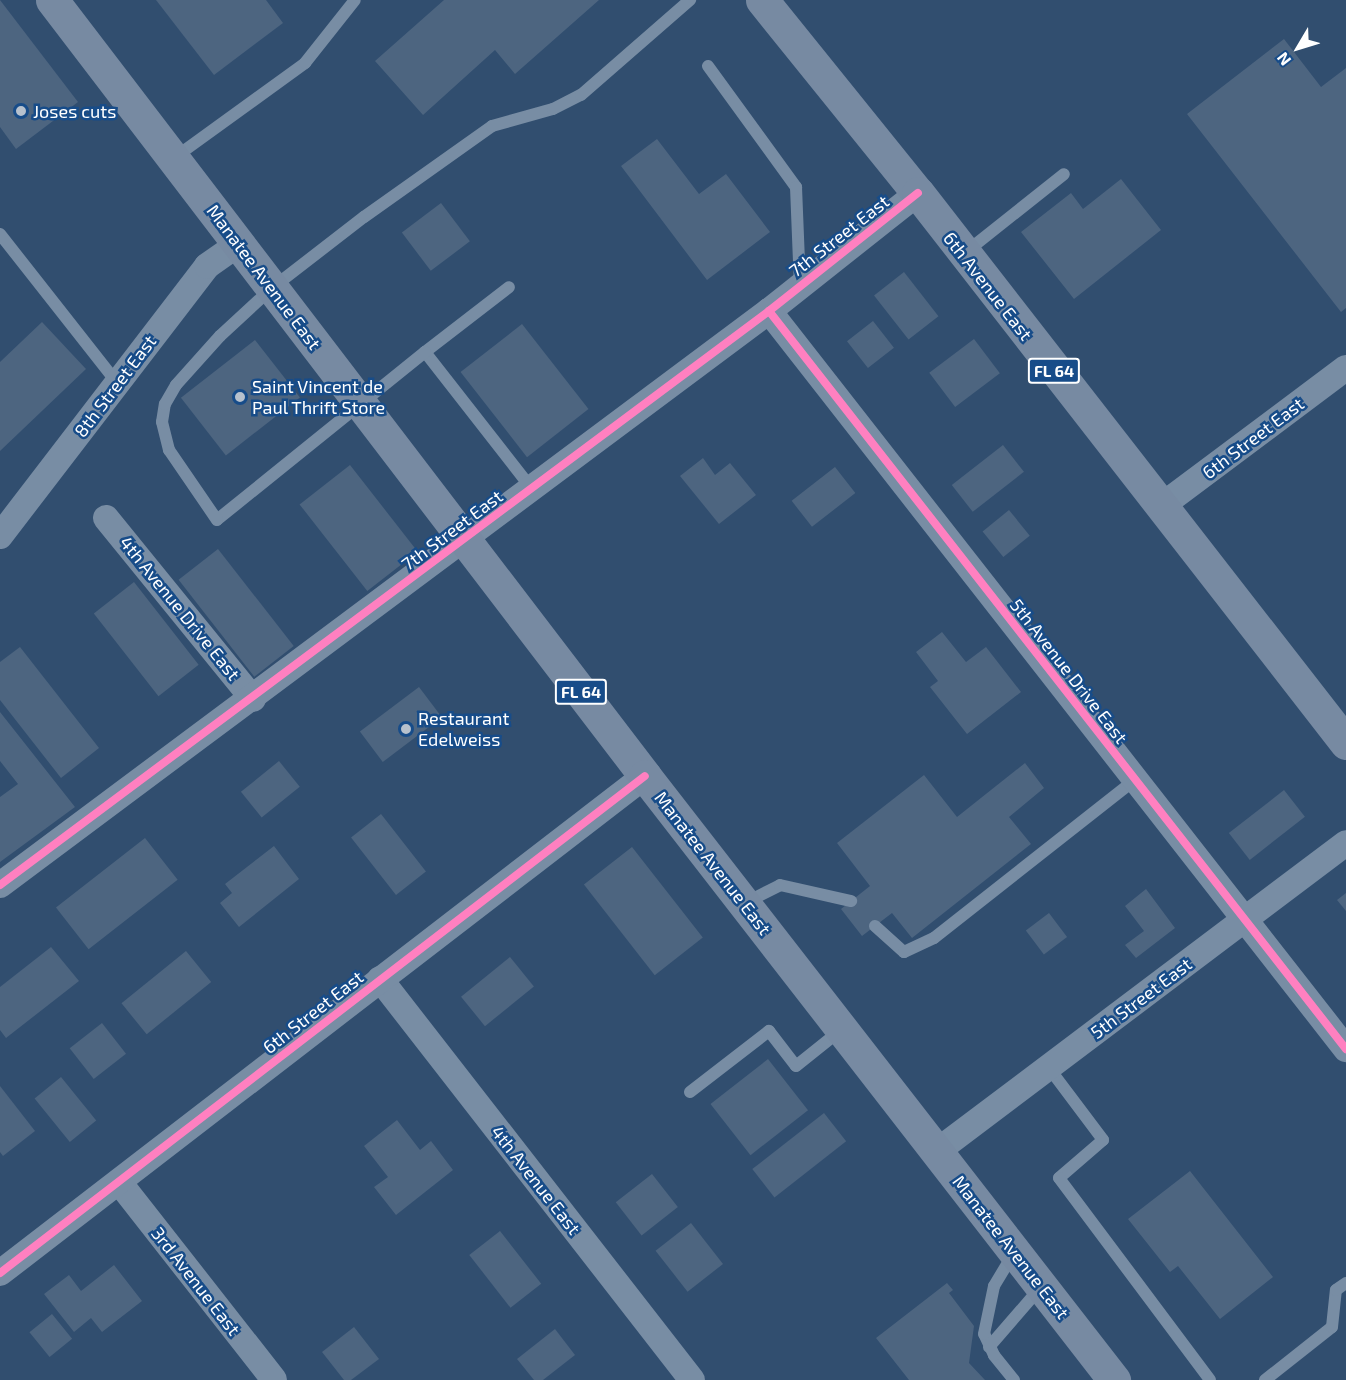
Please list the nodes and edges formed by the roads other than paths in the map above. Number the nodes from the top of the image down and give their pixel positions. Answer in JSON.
{"nodes":[{"id":1,"x":52,"y":0,"type":"edge"},
{"id":2,"x":356,"y":0,"type":"edge"},
{"id":3,"x":690,"y":0,"type":"edge"},
{"id":4,"x":762,"y":0,"type":"edge"},
{"id":5,"x":708,"y":66,"type":"dead end"},
{"id":6,"x":173,"y":158,"type":"junction"},
{"id":7,"x":1064,"y":174,"type":"dead end"},
{"id":8,"x":918,"y":193,"type":"junction"},
{"id":9,"x":0,"y":234,"type":"edge"},
{"id":10,"x":239,"y":244,"type":"junction"},
{"id":11,"x":963,"y":254,"type":"junction"},
{"id":12,"x":800,"y":286,"type":"junction"},
{"id":13,"x":509,"y":287,"type":"dead end"},
{"id":14,"x":272,"y":288,"type":"junction"},
{"id":15,"x":769,"y":311,"type":"junction"},
{"id":16,"x":425,"y":352,"type":"junction"},
{"id":17,"x":1346,"y":368,"type":"edge"},
{"id":18,"x":118,"y":384,"type":"junction"},
{"id":19,"x":361,"y":404,"type":"junction"},
{"id":20,"x":532,"y":489,"type":"junction"},
{"id":21,"x":1160,"y":507,"type":"junction"},
{"id":22,"x":106,"y":518,"type":"dead end"},
{"id":23,"x":0,"y":536,"type":"edge"},
{"id":24,"x":464,"y":540,"type":"junction"},
{"id":25,"x":253,"y":699,"type":"junction"},
{"id":26,"x":1346,"y":743,"type":"edge"},
{"id":27,"x":645,"y":776,"type":"junction"},
{"id":28,"x":1136,"y":779,"type":"junction"},
{"id":29,"x":1346,"y":843,"type":"edge"},
{"id":30,"x":0,"y":885,"type":"edge"},
{"id":31,"x":851,"y":901,"type":"dead end"},
{"id":32,"x":744,"y":904,"type":"junction"},
{"id":33,"x":1245,"y":919,"type":"junction"},
{"id":34,"x":875,"y":926,"type":"dead end"},
{"id":35,"x":380,"y":979,"type":"junction"},
{"id":36,"x":842,"y":1030,"type":"junction"},
{"id":37,"x":1342,"y":1034,"type":"edge"},
{"id":38,"x":1049,"y":1068,"type":"junction"},
{"id":39,"x":690,"y":1092,"type":"dead end"},
{"id":40,"x":936,"y":1152,"type":"junction"},
{"id":41,"x":119,"y":1182,"type":"junction"},
{"id":42,"x":1015,"y":1252,"type":"junction"},
{"id":43,"x":0,"y":1273,"type":"edge"},
{"id":44,"x":1346,"y":1283,"type":"edge"},
{"id":45,"x":1041,"y":1286,"type":"junction"},
{"id":46,"x":989,"y":1347,"type":"junction"},
{"id":47,"x":274,"y":1380,"type":"edge"},
{"id":48,"x":692,"y":1380,"type":"edge"},
{"id":49,"x":1014,"y":1380,"type":"edge"},
{"id":50,"x":1114,"y":1380,"type":"edge"},
{"id":51,"x":1210,"y":1380,"type":"edge"},
{"id":52,"x":1265,"y":1380,"type":"edge"}],
"edges":[{"from":1,"to":6,"type":"main road","name":"Manatee Avenue East","number":"FL 64"},
{"from":2,"to":6,"type":"lane"},
{"from":3,"to":14,"type":"lane"},
{"from":4,"to":8,"type":"main road","name":"6th Avenue East","number":"FL 64"},
{"from":5,"to":12,"type":"lane"},
{"from":6,"to":10,"type":"main road","name":"Manatee Avenue East","number":"FL 64"},
{"from":7,"to":11,"type":"lane"},
{"from":8,"to":11,"type":"main road","name":"6th Avenue East","number":"FL 64"},
{"from":8,"to":12,"type":"street","name":"7th Street East"},
{"from":9,"to":18,"type":"lane"},
{"from":10,"to":14,"type":"main road","name":"Manatee Avenue East","number":"FL 64"},
{"from":10,"to":18,"type":"street","name":"8th Street East"},
{"from":11,"to":21,"type":"main road","name":"6th Avenue East","number":"FL 64"},
{"from":12,"to":15,"type":"street","name":"7th Street East"},
{"from":13,"to":16,"type":"lane"},
{"from":14,"to":19,"type":"main road","name":"Manatee Avenue East","number":"FL 64"},
{"from":14,"to":19,"type":"lane"},
{"from":15,"to":20,"type":"street","name":"7th Street East"},
{"from":15,"to":28,"type":"street","name":"5th Avenue Drive East"},
{"from":16,"to":19,"type":"lane"},
{"from":16,"to":20,"type":"lane"},
{"from":17,"to":21,"type":"street","name":"6th Street East"},
{"from":18,"to":23,"type":"street","name":"8th Street East"},
{"from":19,"to":24,"type":"main road","name":"Manatee Avenue East","number":"FL 64"},
{"from":20,"to":24,"type":"street","name":"7th Street East"},
{"from":21,"to":26,"type":"main road","name":"6th Avenue East","number":"FL 64"},
{"from":22,"to":25,"type":"street","name":"4th Avenue Drive East"},
{"from":24,"to":25,"type":"street","name":"7th Street East"},
{"from":24,"to":27,"type":"main road","name":"Manatee Avenue East","number":"FL 64"},
{"from":25,"to":30,"type":"street","name":"7th Street East"},
{"from":27,"to":32,"type":"main road","name":"Manatee Avenue East","number":"FL 64"},
{"from":27,"to":35,"type":"street","name":"6th Street East"},
{"from":28,"to":33,"type":"street","name":"5th Avenue Drive East"},
{"from":28,"to":34,"type":"lane"},
{"from":29,"to":33,"type":"street","name":"5th Street East"},
{"from":31,"to":32,"type":"lane"},
{"from":32,"to":36,"type":"main road","name":"Manatee Avenue East","number":"FL 64"},
{"from":33,"to":37,"type":"street","name":"5th Avenue Drive East"},
{"from":33,"to":38,"type":"street","name":"5th Street East"},
{"from":35,"to":41,"type":"street","name":"6th Street East"},
{"from":35,"to":48,"type":"street","name":"4th Avenue East"},
{"from":36,"to":39,"type":"lane"},
{"from":36,"to":40,"type":"main road","name":"Manatee Avenue East","number":"FL 64"},
{"from":38,"to":40,"type":"street","name":"5th Street East"},
{"from":38,"to":51,"type":"lane"},
{"from":40,"to":42,"type":"main road","name":"Manatee Avenue East","number":"FL 64"},
{"from":41,"to":43,"type":"street","name":"6th Street East"},
{"from":41,"to":47,"type":"street","name":"3rd Avenue East"},
{"from":42,"to":45,"type":"main road","name":"Manatee Avenue East","number":"FL 64"},
{"from":42,"to":46,"type":"lane"},
{"from":44,"to":52,"type":"lane"},
{"from":45,"to":46,"type":"lane"},
{"from":45,"to":50,"type":"main road","name":"Manatee Avenue East","number":"FL 64"},
{"from":46,"to":49,"type":"lane"}]}
